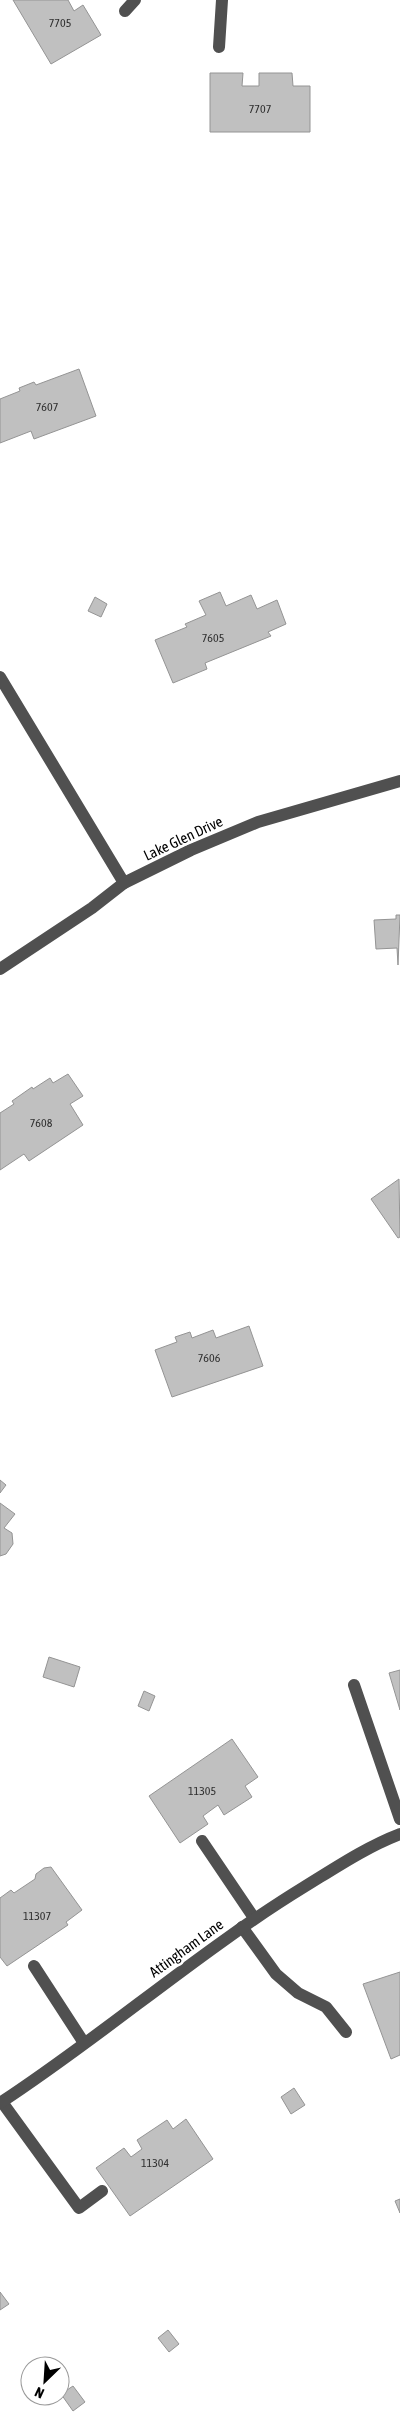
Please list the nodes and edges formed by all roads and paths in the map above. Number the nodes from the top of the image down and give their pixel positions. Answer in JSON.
{"nodes":[{"id":1,"x":135,"y":0,"type":"edge"},
{"id":2,"x":222,"y":0,"type":"edge"},
{"id":3,"x":125,"y":11,"type":"dead end"},
{"id":4,"x":219,"y":47,"type":"dead end"},
{"id":5,"x":0,"y":677,"type":"edge"},
{"id":6,"x":400,"y":781,"type":"edge"},
{"id":7,"x":124,"y":883,"type":"junction"},
{"id":8,"x":0,"y":969,"type":"edge"},
{"id":9,"x":354,"y":1685,"type":"dead end"},
{"id":10,"x":400,"y":1819,"type":"edge"},
{"id":11,"x":400,"y":1834,"type":"edge"},
{"id":12,"x":202,"y":1841,"type":"dead end"},
{"id":13,"x":254,"y":1918,"type":"junction"},
{"id":14,"x":242,"y":1927,"type":"junction"},
{"id":15,"x":34,"y":1966,"type":"dead end"},
{"id":16,"x":346,"y":2032,"type":"dead end"},
{"id":17,"x":84,"y":2043,"type":"junction"},
{"id":18,"x":1,"y":2103,"type":"edge"},
{"id":19,"x":102,"y":2192,"type":"dead end"}],
"edges":[{"from":1,"to":3,"type":"street"},
{"from":2,"to":4,"type":"street"},
{"from":5,"to":7,"type":"street"},
{"from":6,"to":7,"type":"street","name":"Lake Glen Drive"},
{"from":7,"to":8,"type":"street","name":"Lake Glen Drive"},
{"from":9,"to":10,"type":"street"},
{"from":11,"to":13,"type":"street","name":"Attingham Lane"},
{"from":12,"to":13,"type":"street"},
{"from":13,"to":14,"type":"street","name":"Attingham Lane"},
{"from":14,"to":16,"type":"street"},
{"from":14,"to":17,"type":"street","name":"Attingham Lane"},
{"from":15,"to":17,"type":"street"},
{"from":17,"to":18,"type":"street","name":"Attingham Lane"},
{"from":18,"to":19,"type":"street"}]}
